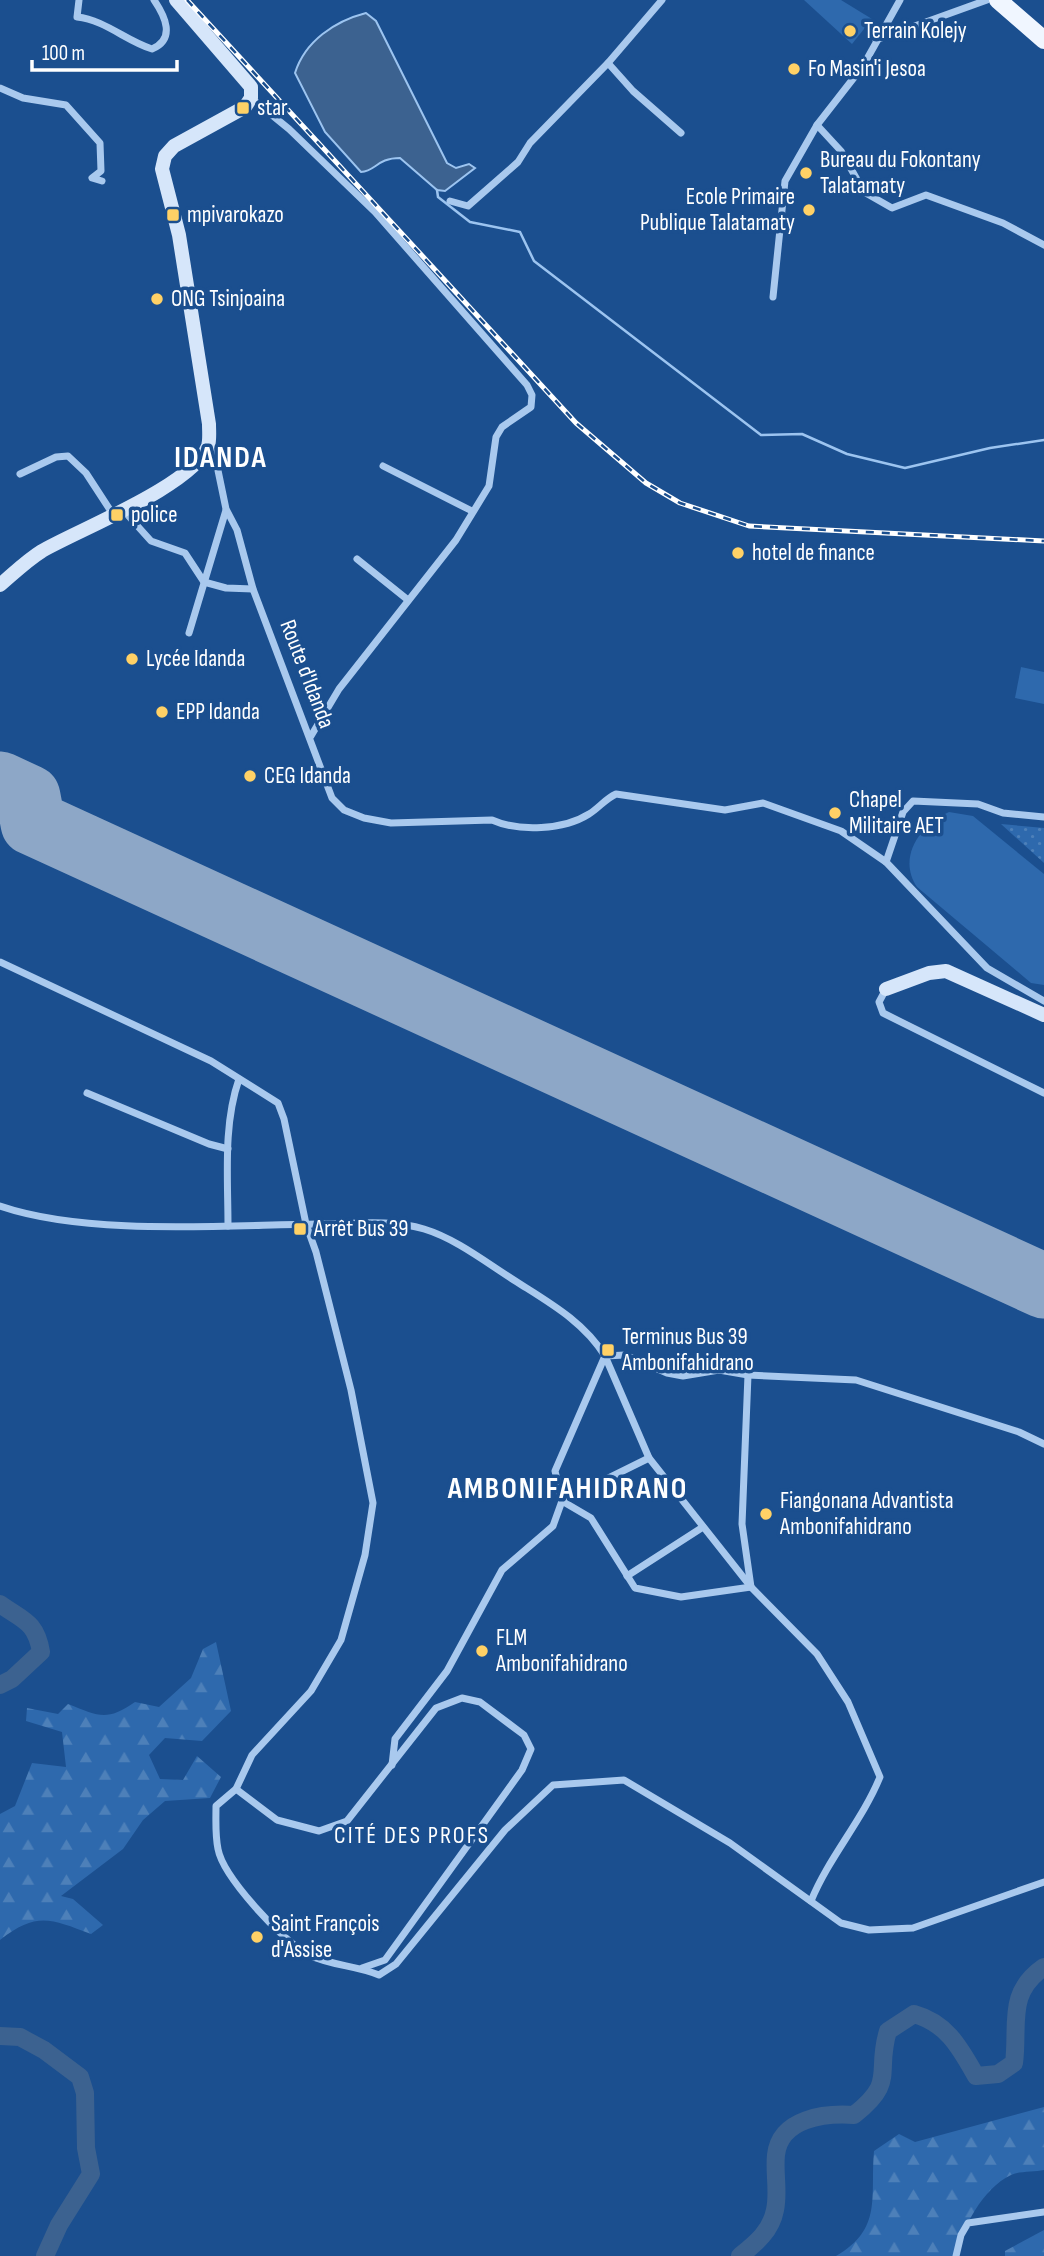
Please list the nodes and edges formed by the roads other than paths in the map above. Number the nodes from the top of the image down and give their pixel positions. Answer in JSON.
{"nodes":[{"id":1,"x":79,"y":0,"type":"edge"},
{"id":2,"x":154,"y":0,"type":"edge"},
{"id":3,"x":176,"y":0,"type":"edge"},
{"id":4,"x":662,"y":0,"type":"edge"},
{"id":5,"x":900,"y":0,"type":"edge"},
{"id":6,"x":987,"y":0,"type":"edge"},
{"id":7,"x":998,"y":0,"type":"edge"},
{"id":8,"x":875,"y":40,"type":"junction"},
{"id":9,"x":1044,"y":40,"type":"edge"},
{"id":10,"x":608,"y":63,"type":"junction"},
{"id":11,"x":0,"y":88,"type":"edge"},
{"id":12,"x":251,"y":98,"type":"junction"},
{"id":13,"x":817,"y":125,"type":"junction"},
{"id":14,"x":681,"y":133,"type":"dead end"},
{"id":15,"x":102,"y":181,"type":"dead end"},
{"id":16,"x":450,"y":201,"type":"dead end"},
{"id":17,"x":1044,"y":245,"type":"edge"},
{"id":18,"x":773,"y":297,"type":"dead end"},
{"id":19,"x":208,"y":446,"type":"junction"},
{"id":20,"x":383,"y":466,"type":"dead end"},
{"id":21,"x":20,"y":474,"type":"dead end"},
{"id":22,"x":226,"y":509,"type":"junction"},
{"id":23,"x":472,"y":511,"type":"junction"},
{"id":24,"x":119,"y":514,"type":"junction"},
{"id":25,"x":357,"y":559,"type":"dead end"},
{"id":26,"x":204,"y":582,"type":"junction"},
{"id":27,"x":0,"y":585,"type":"edge"},
{"id":28,"x":253,"y":589,"type":"junction"},
{"id":29,"x":408,"y":600,"type":"junction"},
{"id":30,"x":189,"y":632,"type":"dead end"},
{"id":31,"x":311,"y":736,"type":"junction"},
{"id":32,"x":1044,"y":817,"type":"edge"},
{"id":33,"x":886,"y":862,"type":"junction"},
{"id":34,"x":0,"y":962,"type":"edge"},
{"id":35,"x":886,"y":989,"type":"joint"},
{"id":36,"x":1044,"y":1001,"type":"edge"},
{"id":37,"x":1044,"y":1015,"type":"edge"},
{"id":38,"x":239,"y":1079,"type":"junction"},
{"id":39,"x":87,"y":1093,"type":"dead end"},
{"id":40,"x":1044,"y":1093,"type":"edge"},
{"id":41,"x":228,"y":1149,"type":"junction"},
{"id":42,"x":0,"y":1206,"type":"edge"},
{"id":43,"x":306,"y":1224,"type":"junction"},
{"id":44,"x":228,"y":1226,"type":"junction"},
{"id":45,"x":605,"y":1356,"type":"junction"},
{"id":46,"x":748,"y":1375,"type":"junction"},
{"id":47,"x":1044,"y":1444,"type":"edge"},
{"id":48,"x":649,"y":1458,"type":"junction"},
{"id":49,"x":562,"y":1501,"type":"junction"},
{"id":50,"x":703,"y":1527,"type":"junction"},
{"id":51,"x":627,"y":1576,"type":"junction"},
{"id":52,"x":751,"y":1587,"type":"junction"},
{"id":53,"x":392,"y":1766,"type":"junction"},
{"id":54,"x":236,"y":1789,"type":"junction"},
{"id":55,"x":1044,"y":1882,"type":"edge"},
{"id":56,"x":811,"y":1901,"type":"junction"},
{"id":57,"x":362,"y":1968,"type":"junction"},
{"id":58,"x":1044,"y":2212,"type":"edge"},
{"id":59,"x":956,"y":2256,"type":"edge"}],
"edges":[{"from":1,"to":2,"type":"street"},
{"from":3,"to":12,"type":"street"},
{"from":4,"to":10,"type":"street"},
{"from":5,"to":8,"type":"street"},
{"from":6,"to":8,"type":"street"},
{"from":7,"to":9,"type":"main road"},
{"from":8,"to":13,"type":"street"},
{"from":10,"to":14,"type":"street"},
{"from":10,"to":16,"type":"street"},
{"from":11,"to":15,"type":"street"},
{"from":12,"to":19,"type":"street"},
{"from":12,"to":23,"type":"street"},
{"from":13,"to":17,"type":"street"},
{"from":13,"to":18,"type":"street"},
{"from":19,"to":22,"type":"street","name":"Route d'Idanda"},
{"from":19,"to":24,"type":"street"},
{"from":20,"to":23,"type":"street"},
{"from":21,"to":24,"type":"street"},
{"from":22,"to":26,"type":"street"},
{"from":22,"to":28,"type":"street","name":"Route d'Idanda"},
{"from":23,"to":29,"type":"street"},
{"from":24,"to":26,"type":"street"},
{"from":24,"to":27,"type":"street"},
{"from":25,"to":29,"type":"street"},
{"from":26,"to":28,"type":"street"},
{"from":26,"to":30,"type":"street"},
{"from":28,"to":31,"type":"street","name":"Route d'Idanda"},
{"from":29,"to":31,"type":"street"},
{"from":31,"to":33,"type":"street","name":"Route d'Idanda"},
{"from":32,"to":33,"type":"street"},
{"from":33,"to":36,"type":"street","name":"Route d'Idanda"},
{"from":34,"to":38,"type":"street"},
{"from":35,"to":37,"type":"street"},
{"from":35,"to":40,"type":"street"},
{"from":38,"to":41,"type":"street"},
{"from":38,"to":43,"type":"street"},
{"from":39,"to":41,"type":"street"},
{"from":41,"to":44,"type":"street"},
{"from":42,"to":44,"type":"street"},
{"from":43,"to":44,"type":"street"},
{"from":43,"to":45,"type":"street"},
{"from":43,"to":54,"type":"street"},
{"from":45,"to":46,"type":"street"},
{"from":45,"to":48,"type":"street"},
{"from":45,"to":49,"type":"street"},
{"from":46,"to":47,"type":"street"},
{"from":46,"to":52,"type":"street"},
{"from":48,"to":49,"type":"street"},
{"from":48,"to":50,"type":"street"},
{"from":49,"to":51,"type":"street"},
{"from":49,"to":53,"type":"street"},
{"from":50,"to":51,"type":"street"},
{"from":50,"to":52,"type":"street"},
{"from":51,"to":52,"type":"street"},
{"from":52,"to":56,"type":"street"},
{"from":53,"to":54,"type":"street"},
{"from":53,"to":57,"type":"street"},
{"from":54,"to":57,"type":"street"},
{"from":55,"to":56,"type":"street"},
{"from":56,"to":57,"type":"street"},
{"from":58,"to":59,"type":"street"}]}
